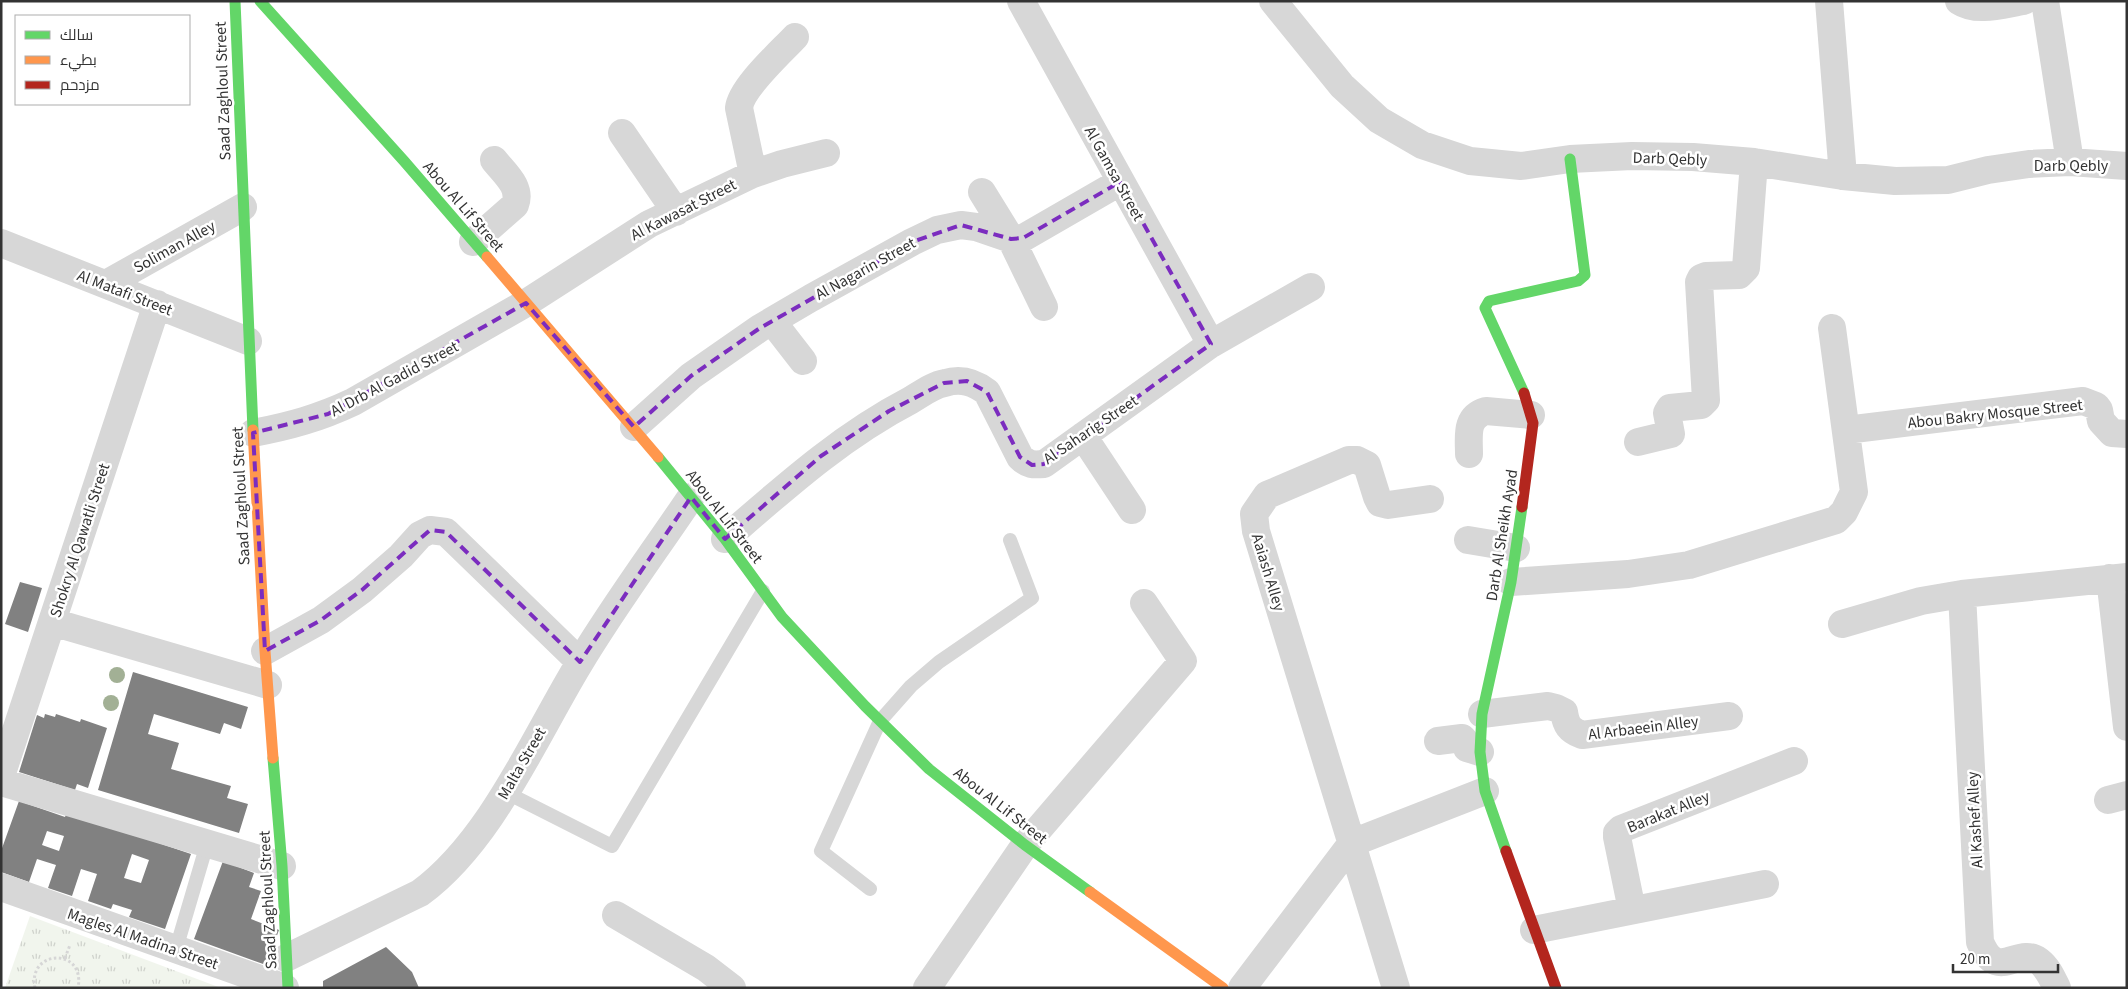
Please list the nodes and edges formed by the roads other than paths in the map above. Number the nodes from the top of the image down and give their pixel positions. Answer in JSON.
{"nodes":[{"id":1,"x":235,"y":1,"type":"edge"},
{"id":2,"x":260,"y":1,"type":"edge"},
{"id":3,"x":1021,"y":1,"type":"edge"},
{"id":4,"x":1273,"y":1,"type":"edge"},
{"id":5,"x":1829,"y":1,"type":"edge"},
{"id":6,"x":1959,"y":1,"type":"edge"},
{"id":7,"x":2024,"y":1,"type":"edge"},
{"id":8,"x":2045,"y":1,"type":"edge"},
{"id":9,"x":794,"y":37,"type":"dead end"},
{"id":10,"x":622,"y":133,"type":"dead end"},
{"id":11,"x":826,"y":154,"type":"dead end"},
{"id":12,"x":1570,"y":159,"type":"junction"},
{"id":13,"x":494,"y":160,"type":"dead end"},
{"id":14,"x":1754,"y":162,"type":"junction"},
{"id":15,"x":2070,"y":162,"type":"junction"},
{"id":16,"x":2127,"y":166,"type":"edge"},
{"id":17,"x":753,"y":174,"type":"junction"},
{"id":18,"x":1844,"y":176,"type":"junction"},
{"id":19,"x":1120,"y":182,"type":"junction"},
{"id":20,"x":982,"y":192,"type":"dead end"},
{"id":21,"x":243,"y":207,"type":"junction"},
{"id":22,"x":676,"y":212,"type":"junction"},
{"id":23,"x":1011,"y":239,"type":"junction"},
{"id":24,"x":473,"y":242,"type":"junction"},
{"id":25,"x":1,"y":243,"type":"edge"},
{"id":26,"x":106,"y":284,"type":"junction"},
{"id":27,"x":1311,"y":287,"type":"dead end"},
{"id":28,"x":526,"y":303,"type":"junction"},
{"id":29,"x":158,"y":304,"type":"junction"},
{"id":30,"x":1044,"y":306,"type":"dead end"},
{"id":31,"x":772,"y":321,"type":"junction"},
{"id":32,"x":1832,"y":328,"type":"dead end"},
{"id":33,"x":248,"y":341,"type":"junction"},
{"id":34,"x":1211,"y":344,"type":"junction"},
{"id":35,"x":803,"y":361,"type":"dead end"},
{"id":36,"x":1531,"y":415,"type":"junction"},
{"id":37,"x":634,"y":427,"type":"junction"},
{"id":38,"x":1846,"y":430,"type":"junction"},
{"id":39,"x":253,"y":433,"type":"junction"},
{"id":40,"x":2127,"y":434,"type":"edge"},
{"id":41,"x":1084,"y":436,"type":"junction"},
{"id":42,"x":1638,"y":442,"type":"dead end"},
{"id":43,"x":1468,"y":454,"type":"dead end"},
{"id":44,"x":691,"y":497,"type":"junction"},
{"id":45,"x":1430,"y":499,"type":"dead end"},
{"id":46,"x":1132,"y":510,"type":"dead end"},
{"id":47,"x":724,"y":539,"type":"junction"},
{"id":48,"x":1010,"y":540,"type":"dead end"},
{"id":49,"x":1468,"y":540,"type":"dead end"},
{"id":50,"x":1516,"y":548,"type":"junction"},
{"id":51,"x":2118,"y":578,"type":"edge"},
{"id":52,"x":1511,"y":582,"type":"junction"},
{"id":53,"x":763,"y":592,"type":"junction"},
{"id":54,"x":1962,"y":594,"type":"junction"},
{"id":55,"x":1144,"y":604,"type":"dead end"},
{"id":56,"x":52,"y":622,"type":"junction"},
{"id":57,"x":1842,"y":624,"type":"dead end"},
{"id":58,"x":265,"y":651,"type":"junction"},
{"id":59,"x":580,"y":662,"type":"junction"},
{"id":60,"x":268,"y":685,"type":"junction"},
{"id":61,"x":1482,"y":714,"type":"junction"},
{"id":62,"x":1729,"y":716,"type":"dead end"},
{"id":63,"x":880,"y":721,"type":"junction"},
{"id":64,"x":2127,"y":727,"type":"edge"},
{"id":65,"x":1438,"y":741,"type":"dead end"},
{"id":66,"x":1480,"y":752,"type":"junction"},
{"id":67,"x":1794,"y":761,"type":"dead end"},
{"id":68,"x":1,"y":776,"type":"edge"},
{"id":69,"x":1,"y":782,"type":"edge"},
{"id":70,"x":1485,"y":791,"type":"junction"},
{"id":71,"x":505,"y":792,"type":"junction"},
{"id":72,"x":1352,"y":843,"type":"junction"},
{"id":73,"x":207,"y":844,"type":"junction"},
{"id":74,"x":1025,"y":845,"type":"junction"},
{"id":75,"x":282,"y":866,"type":"junction"},
{"id":76,"x":1766,"y":884,"type":"dead end"},
{"id":77,"x":1,"y":887,"type":"edge"},
{"id":78,"x":870,"y":889,"type":"dead end"},
{"id":79,"x":1632,"y":910,"type":"junction"},
{"id":80,"x":616,"y":915,"type":"dead end"},
{"id":81,"x":1534,"y":930,"type":"junction"},
{"id":82,"x":176,"y":949,"type":"junction"},
{"id":83,"x":286,"y":958,"type":"junction"},
{"id":84,"x":287,"y":988,"type":"edge"},
{"id":85,"x":732,"y":988,"type":"edge"},
{"id":86,"x":927,"y":988,"type":"edge"},
{"id":87,"x":1222,"y":988,"type":"edge"},
{"id":88,"x":1242,"y":988,"type":"edge"},
{"id":89,"x":1396,"y":988,"type":"edge"},
{"id":90,"x":1556,"y":988,"type":"edge"},
{"id":91,"x":2057,"y":988,"type":"edge"}],
"edges":[{"from":1,"to":21,"type":"street","name":"Saad Zaghloul Street"},
{"from":2,"to":24,"type":"street","name":"Abou Al Lif Street"},
{"from":3,"to":19,"type":"street","name":"Al Gamsa Street"},
{"from":4,"to":12,"type":"street","name":"Darb Qebly"},
{"from":5,"to":18,"type":"street"},
{"from":6,"to":7,"type":"street"},
{"from":8,"to":15,"type":"street"},
{"from":9,"to":17,"type":"street"},
{"from":10,"to":22,"type":"street"},
{"from":11,"to":17,"type":"street","name":"Al Kawasat Street"},
{"from":12,"to":14,"type":"street","name":"Darb Qebly"},
{"from":12,"to":36,"type":"street","name":"Darb Al Sheikh Ayad"},
{"from":13,"to":24,"type":"street"},
{"from":14,"to":18,"type":"street","name":"Darb Qebly"},
{"from":14,"to":42,"type":"street"},
{"from":15,"to":16,"type":"street","name":"Darb Qebly"},
{"from":15,"to":18,"type":"street","name":"Darb Qebly"},
{"from":17,"to":22,"type":"street","name":"Al Kawasat Street"},
{"from":19,"to":23,"type":"street"},
{"from":19,"to":34,"type":"street","name":"Al Gamsa Street"},
{"from":20,"to":23,"type":"street"},
{"from":21,"to":26,"type":"street","name":"Soliman Alley"},
{"from":21,"to":33,"type":"street","name":"Saad Zaghloul Street"},
{"from":22,"to":28,"type":"street","name":"Al Kawasat Street"},
{"from":23,"to":30,"type":"street"},
{"from":23,"to":31,"type":"street","name":"Al Nagarin Street"},
{"from":24,"to":28,"type":"street","name":"Abou Al Lif Street"},
{"from":25,"to":26,"type":"street","name":"Al Matafi Street"},
{"from":26,"to":29,"type":"street","name":"Al Matafi Street"},
{"from":27,"to":34,"type":"street","name":"Al Saharig Street"},
{"from":28,"to":37,"type":"street","name":"Abou Al Lif Street"},
{"from":28,"to":39,"type":"street","name":"Al Drb Al Gadid Street"},
{"from":29,"to":33,"type":"street","name":"Al Matafi Street"},
{"from":29,"to":56,"type":"street","name":"Shokry Al Qawatli Street"},
{"from":31,"to":35,"type":"street"},
{"from":31,"to":37,"type":"street","name":"Al Nagarin Street"},
{"from":32,"to":38,"type":"street"},
{"from":33,"to":39,"type":"street","name":"Saad Zaghloul Street"},
{"from":34,"to":41,"type":"street","name":"Al Saharig Street"},
{"from":36,"to":43,"type":"street"},
{"from":36,"to":50,"type":"street","name":"Darb Al Sheikh Ayad"},
{"from":37,"to":44,"type":"street","name":"Abou Al Lif Street"},
{"from":38,"to":40,"type":"street","name":"Abou Bakry Mosque Street"},
{"from":38,"to":52,"type":"street"},
{"from":39,"to":58,"type":"street","name":"Saad Zaghloul Street"},
{"from":41,"to":46,"type":"street"},
{"from":41,"to":47,"type":"street","name":"Al Saharig Street"},
{"from":44,"to":47,"type":"street","name":"Abou Al Lif Street"},
{"from":44,"to":59,"type":"street","name":"Malta Street"},
{"from":45,"to":72,"type":"street","name":"Aaiash Alley"},
{"from":47,"to":53,"type":"street","name":"Abou Al Lif Street"},
{"from":48,"to":63,"type":"lane"},
{"from":49,"to":50,"type":"street"},
{"from":50,"to":52,"type":"street","name":"Darb Al Sheikh Ayad"},
{"from":51,"to":54,"type":"street"},
{"from":51,"to":64,"type":"street"},
{"from":52,"to":61,"type":"street","name":"Darb Al Sheikh Ayad"},
{"from":53,"to":63,"type":"street","name":"Abou Al Lif Street"},
{"from":53,"to":71,"type":"lane"},
{"from":54,"to":57,"type":"street"},
{"from":54,"to":91,"type":"street","name":"Al Kashef Alley"},
{"from":55,"to":74,"type":"street"},
{"from":56,"to":60,"type":"street"},
{"from":56,"to":68,"type":"street","name":"Shokry Al Qawatli Street"},
{"from":58,"to":59,"type":"street"},
{"from":58,"to":60,"type":"street","name":"Saad Zaghloul Street"},
{"from":59,"to":71,"type":"street","name":"Malta Street"},
{"from":60,"to":75,"type":"street","name":"Saad Zaghloul Street"},
{"from":61,"to":62,"type":"street","name":"Al Arbaeein Alley"},
{"from":61,"to":66,"type":"street","name":"Darb Al Sheikh Ayad"},
{"from":63,"to":74,"type":"street","name":"Abou Al Lif Street"},
{"from":63,"to":78,"type":"lane"},
{"from":65,"to":66,"type":"street"},
{"from":66,"to":70,"type":"street","name":"Darb Al Sheikh Ayad"},
{"from":67,"to":79,"type":"street","name":"Barakat Alley"},
{"from":69,"to":73,"type":"street"},
{"from":70,"to":72,"type":"street"},
{"from":70,"to":81,"type":"street","name":"Darb Al Sheikh Ayad"},
{"from":71,"to":83,"type":"street","name":"Malta Street"},
{"from":72,"to":88,"type":"street"},
{"from":72,"to":89,"type":"street"},
{"from":73,"to":75,"type":"street"},
{"from":73,"to":82,"type":"lane"},
{"from":74,"to":86,"type":"street"},
{"from":74,"to":87,"type":"street","name":"Abou Al Lif Street"},
{"from":75,"to":83,"type":"street","name":"Saad Zaghloul Street"},
{"from":76,"to":79,"type":"street"},
{"from":77,"to":82,"type":"street","name":"Magles Al Madina Street"},
{"from":79,"to":81,"type":"street"},
{"from":80,"to":85,"type":"street"},
{"from":81,"to":90,"type":"street","name":"Darb Al Sheikh Ayad"},
{"from":82,"to":84,"type":"street","name":"Magles Al Madina Street"},
{"from":83,"to":84,"type":"street","name":"Saad Zaghloul Street"}]}
